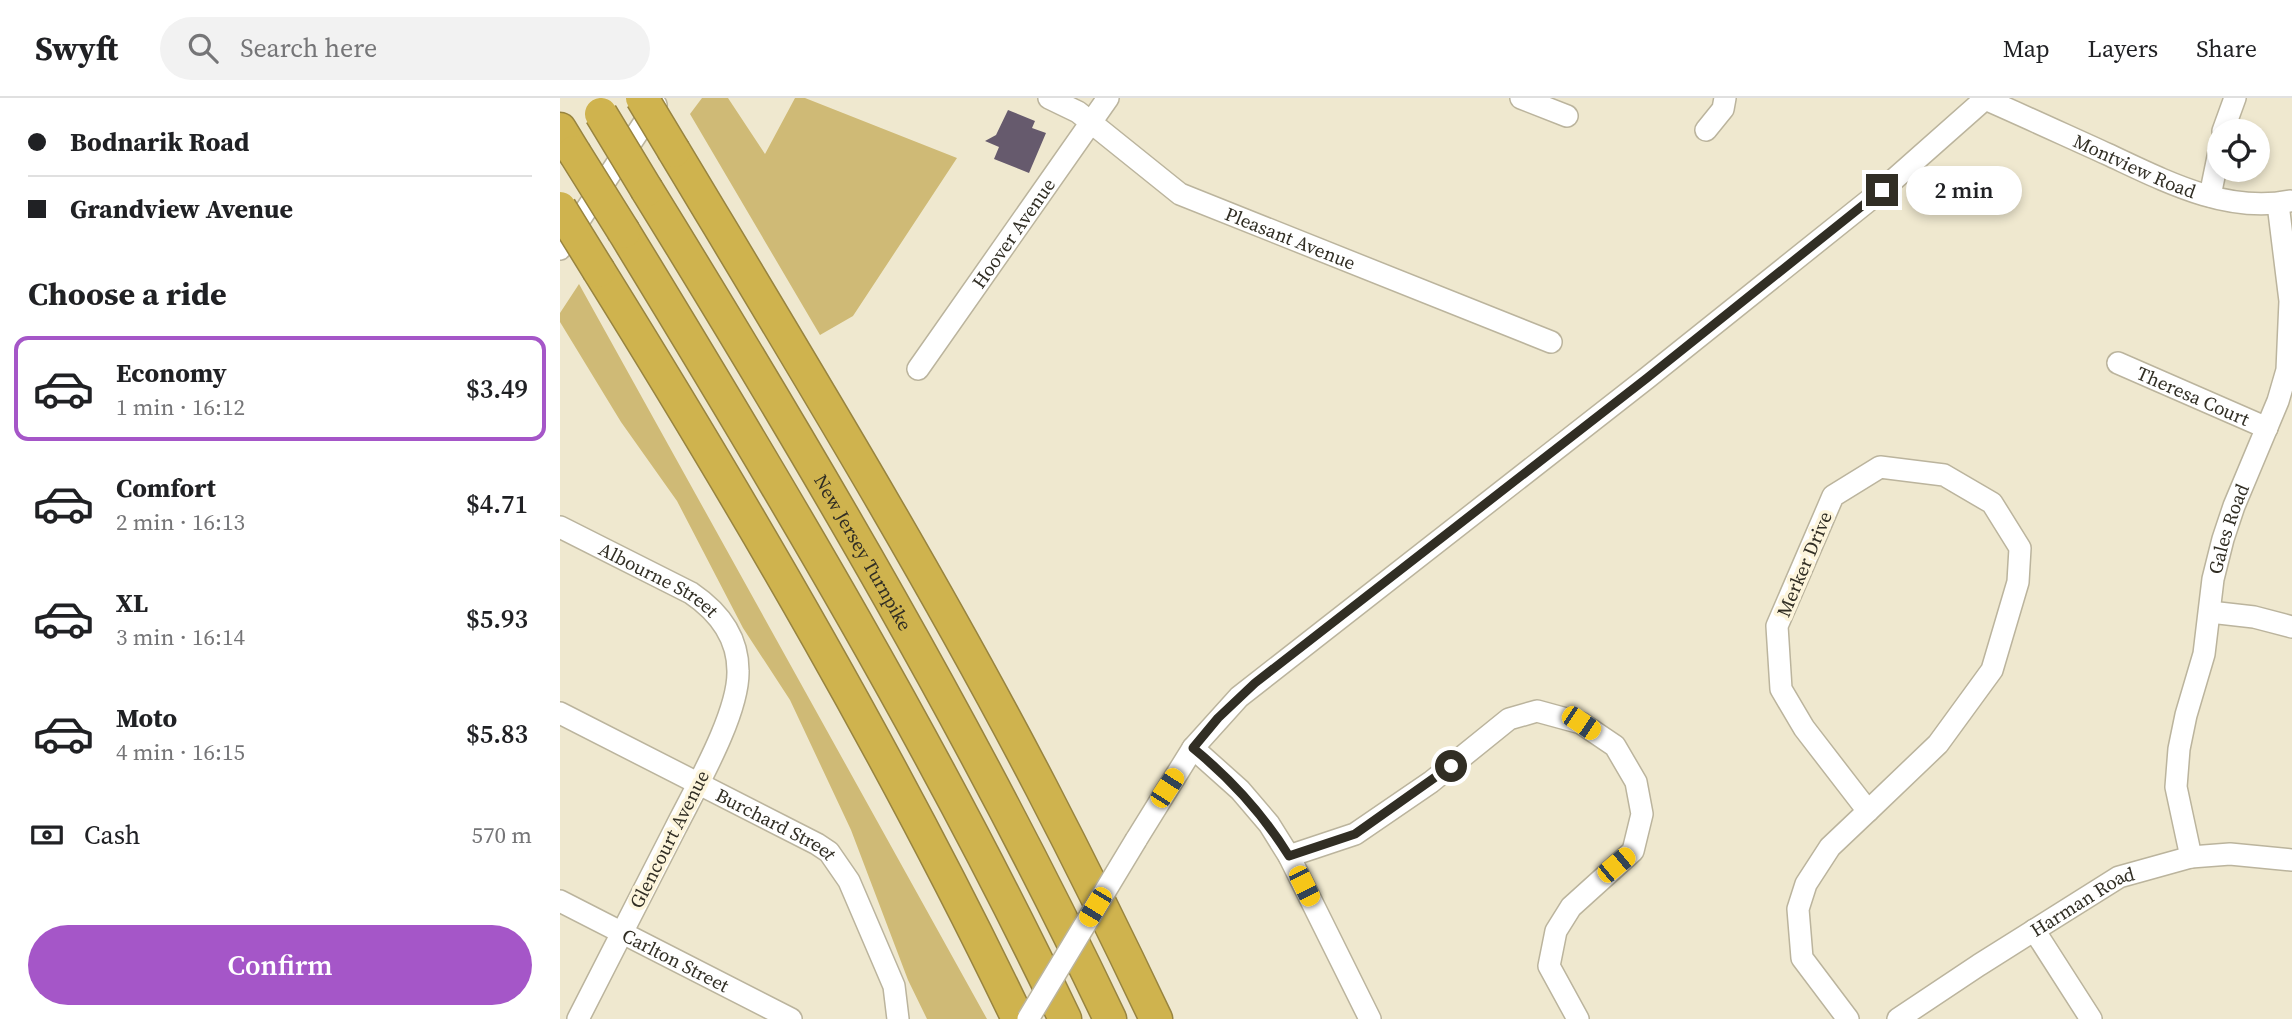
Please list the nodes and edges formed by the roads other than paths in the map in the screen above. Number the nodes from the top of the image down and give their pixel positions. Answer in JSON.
{"nodes":[{"id":1,"x":642,"y":98,"type":"edge"},
{"id":2,"x":660,"y":98,"type":"edge"},
{"id":3,"x":1049,"y":98,"type":"edge"},
{"id":4,"x":1108,"y":98,"type":"edge"},
{"id":5,"x":1521,"y":98,"type":"edge"},
{"id":6,"x":1725,"y":98,"type":"edge"},
{"id":7,"x":2235,"y":98,"type":"edge"},
{"id":8,"x":1986,"y":99,"type":"edge"},
{"id":9,"x":596,"y":106,"type":"edge"},
{"id":10,"x":1567,"y":116,"type":"dead end"},
{"id":11,"x":2228,"y":119,"type":"edge"},
{"id":12,"x":1091,"y":122,"type":"junction"},
{"id":13,"x":1706,"y":130,"type":"dead end"},
{"id":14,"x":567,"y":141,"type":"edge"},
{"id":15,"x":2213,"y":182,"type":"edge"},
{"id":16,"x":2210,"y":196,"type":"junction"},
{"id":17,"x":2285,"y":202,"type":"edge"},
{"id":18,"x":560,"y":208,"type":"edge"},
{"id":19,"x":560,"y":249,"type":"edge"},
{"id":20,"x":1551,"y":342,"type":"dead end"},
{"id":21,"x":2118,"y":363,"type":"dead end"},
{"id":22,"x":918,"y":369,"type":"dead end"},
{"id":23,"x":2267,"y":428,"type":"junction"},
{"id":24,"x":560,"y":527,"type":"edge"},
{"id":25,"x":2210,"y":612,"type":"junction"},
{"id":26,"x":2292,"y":627,"type":"edge"},
{"id":27,"x":736,"y":652,"type":"joint"},
{"id":28,"x":560,"y":713,"type":"edge"},
{"id":29,"x":1193,"y":748,"type":"junction"},
{"id":30,"x":699,"y":783,"type":"junction"},
{"id":31,"x":1868,"y":811,"type":"junction"},
{"id":32,"x":1289,"y":856,"type":"junction"},
{"id":33,"x":2191,"y":857,"type":"junction"},
{"id":34,"x":2292,"y":860,"type":"edge"},
{"id":35,"x":560,"y":901,"type":"edge"},
{"id":36,"x":2034,"y":930,"type":"junction"},
{"id":37,"x":622,"y":933,"type":"junction"},
{"id":38,"x":578,"y":1019,"type":"edge"},
{"id":39,"x":791,"y":1019,"type":"edge"},
{"id":40,"x":898,"y":1019,"type":"edge"},
{"id":41,"x":1018,"y":1019,"type":"edge"},
{"id":42,"x":1028,"y":1019,"type":"edge"},
{"id":43,"x":1065,"y":1019,"type":"edge"},
{"id":44,"x":1110,"y":1019,"type":"edge"},
{"id":45,"x":1156,"y":1019,"type":"edge"},
{"id":46,"x":1370,"y":1019,"type":"edge"},
{"id":47,"x":1578,"y":1019,"type":"edge"},
{"id":48,"x":1848,"y":1019,"type":"edge"},
{"id":49,"x":1898,"y":1019,"type":"edge"},
{"id":50,"x":2091,"y":1019,"type":"edge"}],
"edges":[{"from":1,"to":45,"type":"highway","name":"New Jersey Turnpike","bridge":true},
{"from":2,"to":19,"type":"street"},
{"from":3,"to":12,"type":"street","name":"Pleasant Avenue"},
{"from":4,"to":12,"type":"street","name":"Hoover Avenue"},
{"from":5,"to":10,"type":"street"},
{"from":6,"to":13,"type":"street"},
{"from":7,"to":11,"type":"street"},
{"from":8,"to":16,"type":"street","name":"Montview Road"},
{"from":8,"to":29,"type":"street"},
{"from":9,"to":44,"type":"highway","name":"New Jersey Turnpike","bridge":true},
{"from":12,"to":20,"type":"street","name":"Pleasant Avenue"},
{"from":12,"to":22,"type":"street","name":"Hoover Avenue"},
{"from":14,"to":43,"type":"highway","bridge":true},
{"from":15,"to":16,"type":"street"},
{"from":16,"to":17,"type":"street","name":"Montview Road"},
{"from":17,"to":23,"type":"street","name":"Gales Road"},
{"from":18,"to":41,"type":"highway","bridge":true},
{"from":21,"to":23,"type":"street","name":"Theresa Court"},
{"from":23,"to":25,"type":"street","name":"Gales Road"},
{"from":24,"to":27,"type":"street","name":"Albourne Street"},
{"from":25,"to":26,"type":"street"},
{"from":25,"to":33,"type":"street","name":"Gales Road"},
{"from":27,"to":30,"type":"street","name":"Glencourt Avenue"},
{"from":28,"to":30,"type":"street","name":"Burchard Street"},
{"from":29,"to":32,"type":"street"},
{"from":29,"to":42,"type":"street","bridge":true},
{"from":30,"to":37,"type":"street","name":"Glencourt Avenue"},
{"from":30,"to":40,"type":"street","name":"Burchard Street"},
{"from":31,"to":31,"type":"street","name":"Merker Drive"},
{"from":31,"to":48,"type":"street","name":"Merker Drive"},
{"from":32,"to":46,"type":"street"},
{"from":32,"to":47,"type":"street"},
{"from":33,"to":34,"type":"street","name":"Harman Road"},
{"from":33,"to":36,"type":"street","name":"Harman Road"},
{"from":35,"to":37,"type":"street","name":"Carlton Street"},
{"from":36,"to":49,"type":"street","name":"Harman Road"},
{"from":36,"to":50,"type":"street"},
{"from":37,"to":38,"type":"street","name":"Glencourt Avenue"},
{"from":37,"to":39,"type":"street","name":"Carlton Street"}]}
